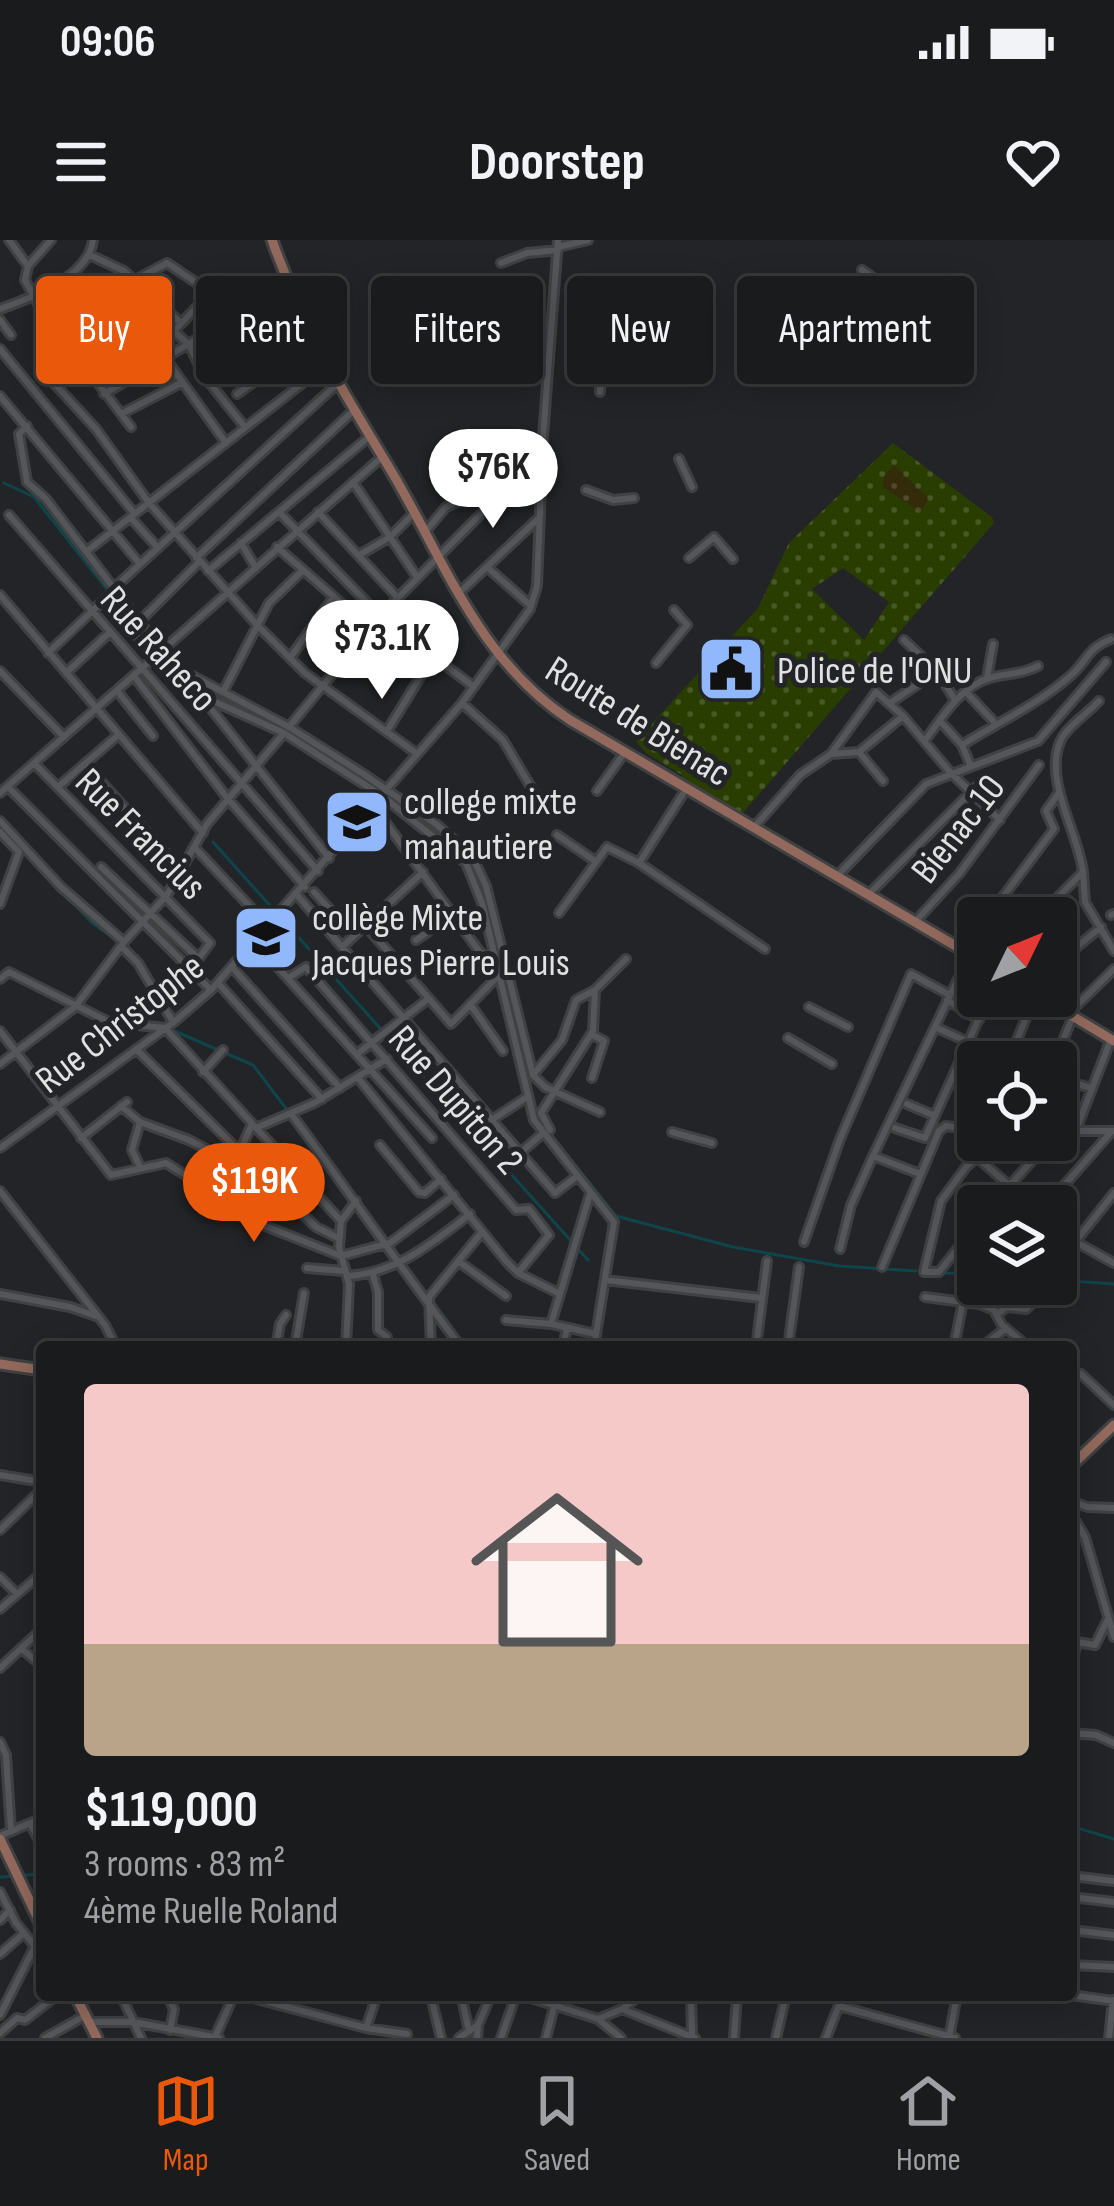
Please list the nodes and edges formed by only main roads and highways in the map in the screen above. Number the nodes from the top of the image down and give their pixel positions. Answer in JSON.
{"nodes":[{"id":1,"x":272,"y":240,"type":"edge"},
{"id":2,"x":957,"y":946,"type":"edge"},
{"id":3,"x":1074,"y":1017,"type":"edge"},
{"id":4,"x":1112,"y":1040,"type":"edge"},
{"id":5,"x":0,"y":1364,"type":"edge"},
{"id":6,"x":36,"y":1369,"type":"edge"},
{"id":7,"x":1112,"y":1428,"type":"edge"},
{"id":8,"x":1077,"y":1460,"type":"edge"},
{"id":9,"x":0,"y":1838,"type":"edge"},
{"id":10,"x":36,"y":1914,"type":"edge"},
{"id":11,"x":79,"y":2001,"type":"edge"},
{"id":12,"x":97,"y":2038,"type":"edge"}],
"edges":[{"from":1,"to":2,"type":"main road","name":"Route de Bienac"},
{"from":3,"to":4,"type":"main road"},
{"from":5,"to":6,"type":"main road"},
{"from":7,"to":8,"type":"main road"},
{"from":9,"to":10,"type":"main road"},
{"from":11,"to":12,"type":"main road"}]}
